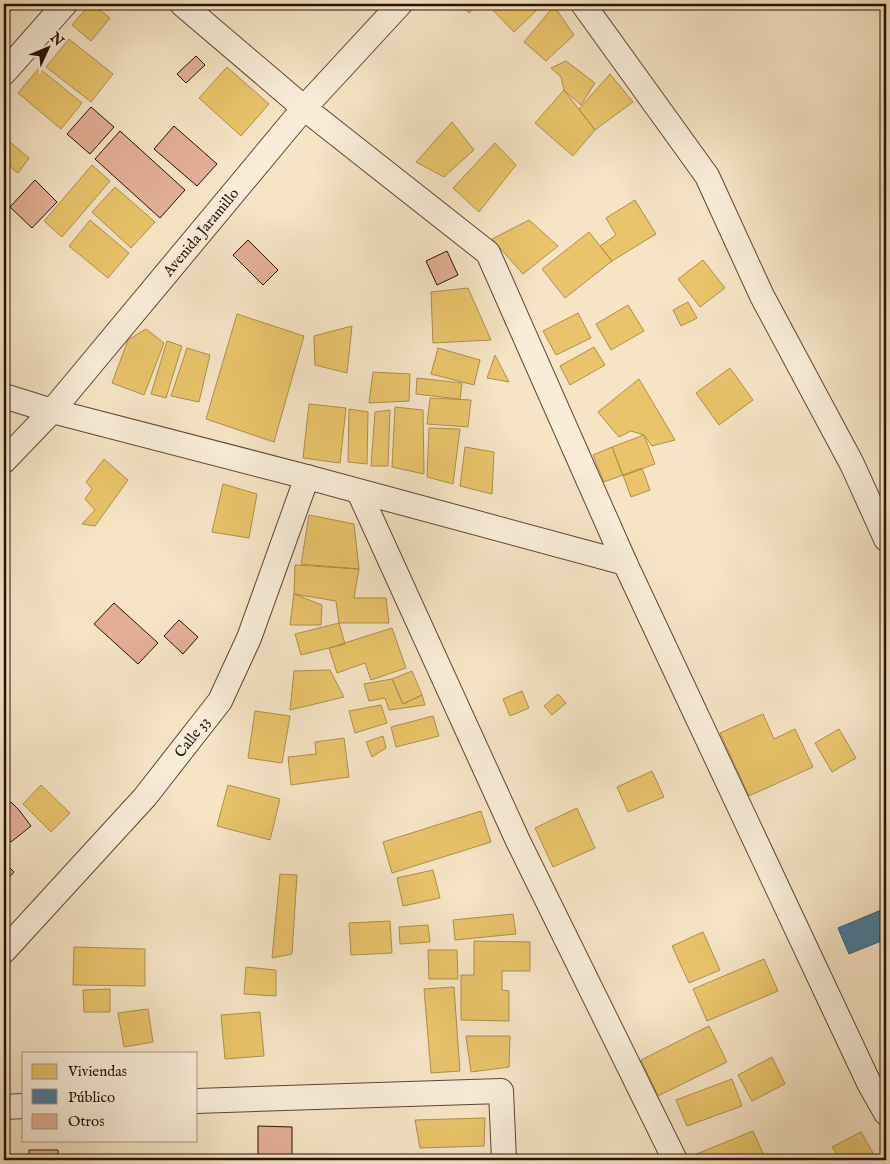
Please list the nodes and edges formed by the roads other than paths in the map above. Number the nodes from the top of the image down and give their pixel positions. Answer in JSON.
{"nodes":[{"id":1,"x":65,"y":4,"type":"edge"},
{"id":2,"x":182,"y":4,"type":"edge"},
{"id":3,"x":400,"y":4,"type":"edge"},
{"id":4,"x":583,"y":4,"type":"edge"},
{"id":5,"x":4,"y":73,"type":"edge"},
{"id":6,"x":304,"y":108,"type":"junction"},
{"id":7,"x":4,"y":396,"type":"edge"},
{"id":8,"x":52,"y":411,"type":"junction"},
{"id":9,"x":4,"y":461,"type":"edge"},
{"id":10,"x":307,"y":478,"type":"junction"},
{"id":11,"x":359,"y":492,"type":"junction"},
{"id":12,"x":886,"y":538,"type":"edge"},
{"id":13,"x":625,"y":564,"type":"junction"},
{"id":14,"x":4,"y":951,"type":"edge"},
{"id":15,"x":4,"y":960,"type":"edge"},
{"id":16,"x":878,"y":1079,"type":"edge"},
{"id":17,"x":198,"y":1101,"type":"edge"},
{"id":18,"x":22,"y":1106,"type":"edge"},
{"id":19,"x":4,"y":1107,"type":"edge"},
{"id":20,"x":886,"y":1113,"type":"edge"},
{"id":21,"x":504,"y":1160,"type":"edge"},
{"id":22,"x":675,"y":1160,"type":"edge"}],
"edges":[{"from":1,"to":5,"type":"street"},
{"from":2,"to":6,"type":"street"},
{"from":3,"to":6,"type":"street","name":"Avenida Jaramillo"},
{"from":4,"to":12,"type":"street"},
{"from":6,"to":8,"type":"street","name":"Avenida Jaramillo"},
{"from":6,"to":13,"type":"street"},
{"from":7,"to":8,"type":"street"},
{"from":8,"to":9,"type":"street","name":"Avenida Jaramillo"},
{"from":8,"to":10,"type":"street"},
{"from":10,"to":11,"type":"street"},
{"from":10,"to":14,"type":"street","name":"Calle 33"},
{"from":11,"to":13,"type":"street"},
{"from":11,"to":22,"type":"street"},
{"from":13,"to":16,"type":"street"},
{"from":14,"to":15,"type":"street"},
{"from":16,"to":20,"type":"street"},
{"from":17,"to":21,"type":"street"},
{"from":18,"to":19,"type":"street"}]}
